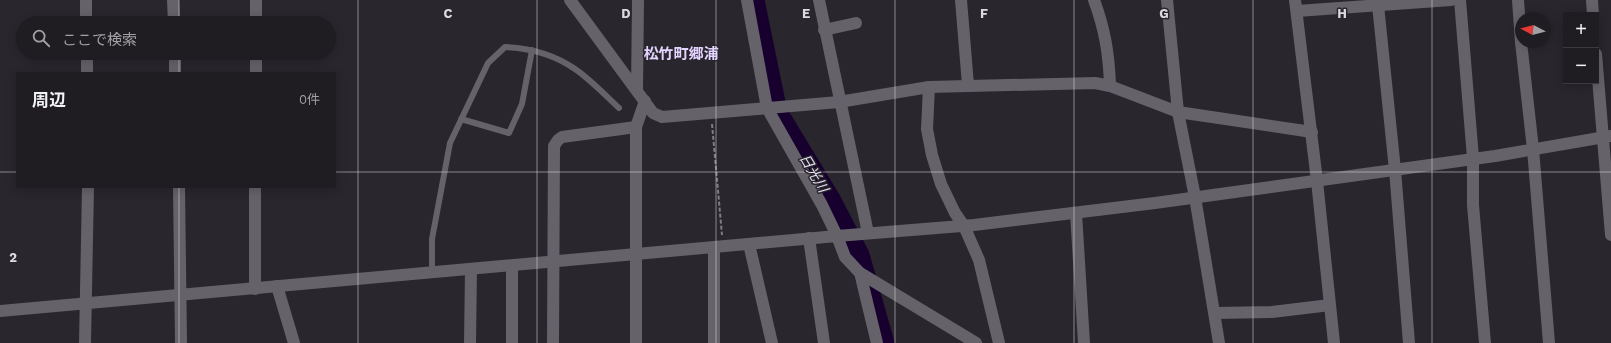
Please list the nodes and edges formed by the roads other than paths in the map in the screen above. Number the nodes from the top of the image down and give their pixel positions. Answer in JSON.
{"nodes":[{"id":1,"x":86,"y":0,"type":"edge"},
{"id":2,"x":173,"y":0,"type":"edge"},
{"id":3,"x":256,"y":0,"type":"edge"},
{"id":4,"x":570,"y":0,"type":"edge"},
{"id":5,"x":638,"y":0,"type":"edge"},
{"id":6,"x":747,"y":0,"type":"edge"},
{"id":7,"x":819,"y":0,"type":"edge"},
{"id":8,"x":961,"y":0,"type":"edge"},
{"id":9,"x":1094,"y":0,"type":"edge"},
{"id":10,"x":1167,"y":0,"type":"edge"},
{"id":11,"x":1451,"y":0,"type":"edge"},
{"id":12,"x":1460,"y":0,"type":"edge"},
{"id":13,"x":1518,"y":0,"type":"edge"},
{"id":14,"x":1592,"y":0,"type":"edge"},
{"id":15,"x":1378,"y":5,"type":"junction"},
{"id":16,"x":1296,"y":6,"type":"edge"},
{"id":17,"x":1519,"y":12,"type":"edge"},
{"id":18,"x":1593,"y":12,"type":"edge"},
{"id":19,"x":86,"y":16,"type":"edge"},
{"id":20,"x":174,"y":16,"type":"edge"},
{"id":21,"x":256,"y":16,"type":"edge"},
{"id":22,"x":856,"y":23,"type":"dead end"},
{"id":23,"x":824,"y":30,"type":"junction"},
{"id":24,"x":1522,"y":48,"type":"edge"},
{"id":25,"x":532,"y":50,"type":"junction"},
{"id":26,"x":87,"y":60,"type":"edge"},
{"id":27,"x":175,"y":60,"type":"edge"},
{"id":28,"x":256,"y":60,"type":"edge"},
{"id":29,"x":87,"y":72,"type":"edge"},
{"id":30,"x":176,"y":72,"type":"edge"},
{"id":31,"x":256,"y":72,"type":"edge"},
{"id":32,"x":1599,"y":77,"type":"edge"},
{"id":33,"x":968,"y":85,"type":"junction"},
{"id":34,"x":1110,"y":86,"type":"junction"},
{"id":35,"x":929,"y":88,"type":"junction"},
{"id":36,"x":637,"y":90,"type":"junction"},
{"id":37,"x":645,"y":101,"type":"junction"},
{"id":38,"x":839,"y":102,"type":"junction"},
{"id":39,"x":619,"y":108,"type":"dead end"},
{"id":40,"x":773,"y":108,"type":"junction"},
{"id":41,"x":1178,"y":112,"type":"junction"},
{"id":42,"x":461,"y":119,"type":"junction"},
{"id":43,"x":636,"y":127,"type":"junction"},
{"id":44,"x":1312,"y":132,"type":"junction"},
{"id":45,"x":1607,"y":137,"type":"edge"},
{"id":46,"x":1533,"y":149,"type":"junction"},
{"id":47,"x":1473,"y":158,"type":"junction"},
{"id":48,"x":1395,"y":170,"type":"junction"},
{"id":49,"x":1318,"y":181,"type":"junction"},
{"id":50,"x":88,"y":188,"type":"edge"},
{"id":51,"x":179,"y":188,"type":"edge"},
{"id":52,"x":256,"y":188,"type":"edge"},
{"id":53,"x":1195,"y":197,"type":"junction"},
{"id":54,"x":1076,"y":213,"type":"junction"},
{"id":55,"x":964,"y":226,"type":"junction"},
{"id":56,"x":868,"y":233,"type":"junction"},
{"id":57,"x":844,"y":235,"type":"junction"},
{"id":58,"x":1611,"y":236,"type":"edge"},
{"id":59,"x":809,"y":238,"type":"junction"},
{"id":60,"x":749,"y":244,"type":"junction"},
{"id":61,"x":718,"y":246,"type":"junction"},
{"id":62,"x":637,"y":254,"type":"junction"},
{"id":63,"x":553,"y":262,"type":"junction"},
{"id":64,"x":512,"y":266,"type":"junction"},
{"id":65,"x":471,"y":269,"type":"junction"},
{"id":66,"x":432,"y":271,"type":"junction"},
{"id":67,"x":863,"y":275,"type":"junction"},
{"id":68,"x":277,"y":286,"type":"junction"},
{"id":69,"x":255,"y":289,"type":"junction"},
{"id":70,"x":181,"y":294,"type":"junction"},
{"id":71,"x":85,"y":304,"type":"junction"},
{"id":72,"x":1330,"y":305,"type":"junction"},
{"id":73,"x":0,"y":311,"type":"edge"},
{"id":74,"x":1214,"y":313,"type":"junction"},
{"id":75,"x":85,"y":343,"type":"edge"},
{"id":76,"x":181,"y":343,"type":"edge"},
{"id":77,"x":294,"y":343,"type":"edge"},
{"id":78,"x":470,"y":343,"type":"edge"},
{"id":79,"x":512,"y":343,"type":"edge"},
{"id":80,"x":553,"y":343,"type":"edge"},
{"id":81,"x":636,"y":343,"type":"edge"},
{"id":82,"x":714,"y":343,"type":"edge"},
{"id":83,"x":772,"y":343,"type":"edge"},
{"id":84,"x":824,"y":343,"type":"edge"},
{"id":85,"x":877,"y":343,"type":"edge"},
{"id":86,"x":976,"y":343,"type":"edge"},
{"id":87,"x":999,"y":343,"type":"edge"},
{"id":88,"x":1084,"y":343,"type":"edge"},
{"id":89,"x":1219,"y":343,"type":"edge"},
{"id":90,"x":1334,"y":343,"type":"edge"},
{"id":91,"x":1409,"y":343,"type":"edge"},
{"id":92,"x":1485,"y":343,"type":"edge"},
{"id":93,"x":1549,"y":343,"type":"edge"}],
"edges":[{"from":1,"to":19,"type":"street"},
{"from":2,"to":20,"type":"street"},
{"from":3,"to":21,"type":"street"},
{"from":4,"to":36,"type":"street"},
{"from":5,"to":36,"type":"street"},
{"from":6,"to":40,"type":"street"},
{"from":7,"to":23,"type":"street"},
{"from":8,"to":33,"type":"street"},
{"from":9,"to":34,"type":"street"},
{"from":10,"to":41,"type":"street"},
{"from":11,"to":15,"type":"street"},
{"from":12,"to":47,"type":"street"},
{"from":13,"to":17,"type":"street"},
{"from":14,"to":18,"type":"street"},
{"from":15,"to":16,"type":"street"},
{"from":15,"to":48,"type":"street"},
{"from":16,"to":44,"type":"street"},
{"from":22,"to":23,"type":"street"},
{"from":23,"to":38,"type":"street"},
{"from":24,"to":46,"type":"street"},
{"from":25,"to":39,"type":"lane"},
{"from":25,"to":42,"type":"lane"},
{"from":25,"to":42,"type":"lane"},
{"from":26,"to":29,"type":"street"},
{"from":27,"to":30,"type":"street"},
{"from":28,"to":31,"type":"street"},
{"from":32,"to":45,"type":"street"},
{"from":33,"to":34,"type":"street"},
{"from":33,"to":35,"type":"street"},
{"from":34,"to":41,"type":"street"},
{"from":35,"to":38,"type":"street"},
{"from":35,"to":55,"type":"street"},
{"from":36,"to":37,"type":"street"},
{"from":37,"to":40,"type":"street"},
{"from":37,"to":43,"type":"street"},
{"from":38,"to":40,"type":"street"},
{"from":38,"to":56,"type":"street"},
{"from":40,"to":57,"type":"street"},
{"from":41,"to":44,"type":"street"},
{"from":41,"to":53,"type":"street"},
{"from":42,"to":66,"type":"lane"},
{"from":43,"to":62,"type":"street"},
{"from":43,"to":63,"type":"street"},
{"from":44,"to":49,"type":"street"},
{"from":45,"to":46,"type":"street"},
{"from":45,"to":58,"type":"street"},
{"from":46,"to":47,"type":"street"},
{"from":46,"to":93,"type":"street"},
{"from":47,"to":48,"type":"street"},
{"from":47,"to":92,"type":"street"},
{"from":48,"to":49,"type":"street"},
{"from":48,"to":91,"type":"street"},
{"from":49,"to":53,"type":"street"},
{"from":49,"to":72,"type":"street"},
{"from":50,"to":71,"type":"street"},
{"from":51,"to":70,"type":"street"},
{"from":52,"to":69,"type":"street"},
{"from":53,"to":54,"type":"street"},
{"from":53,"to":74,"type":"street"},
{"from":54,"to":55,"type":"street"},
{"from":54,"to":88,"type":"street"},
{"from":55,"to":56,"type":"street"},
{"from":55,"to":87,"type":"street"},
{"from":56,"to":57,"type":"street"},
{"from":57,"to":59,"type":"street"},
{"from":57,"to":67,"type":"street"},
{"from":59,"to":60,"type":"street"},
{"from":59,"to":84,"type":"street"},
{"from":60,"to":61,"type":"street"},
{"from":60,"to":83,"type":"street"},
{"from":61,"to":62,"type":"street"},
{"from":61,"to":82,"type":"street"},
{"from":62,"to":63,"type":"street"},
{"from":62,"to":81,"type":"street"},
{"from":63,"to":64,"type":"street"},
{"from":63,"to":80,"type":"street"},
{"from":64,"to":65,"type":"street"},
{"from":64,"to":79,"type":"street"},
{"from":65,"to":66,"type":"street"},
{"from":65,"to":78,"type":"street"},
{"from":66,"to":68,"type":"street"},
{"from":67,"to":85,"type":"street"},
{"from":67,"to":86,"type":"street"},
{"from":68,"to":69,"type":"street"},
{"from":68,"to":77,"type":"street"},
{"from":69,"to":70,"type":"street"},
{"from":70,"to":71,"type":"street"},
{"from":70,"to":76,"type":"street"},
{"from":71,"to":73,"type":"street"},
{"from":71,"to":75,"type":"street"},
{"from":72,"to":74,"type":"street"},
{"from":72,"to":90,"type":"street"},
{"from":74,"to":89,"type":"street"}]}
